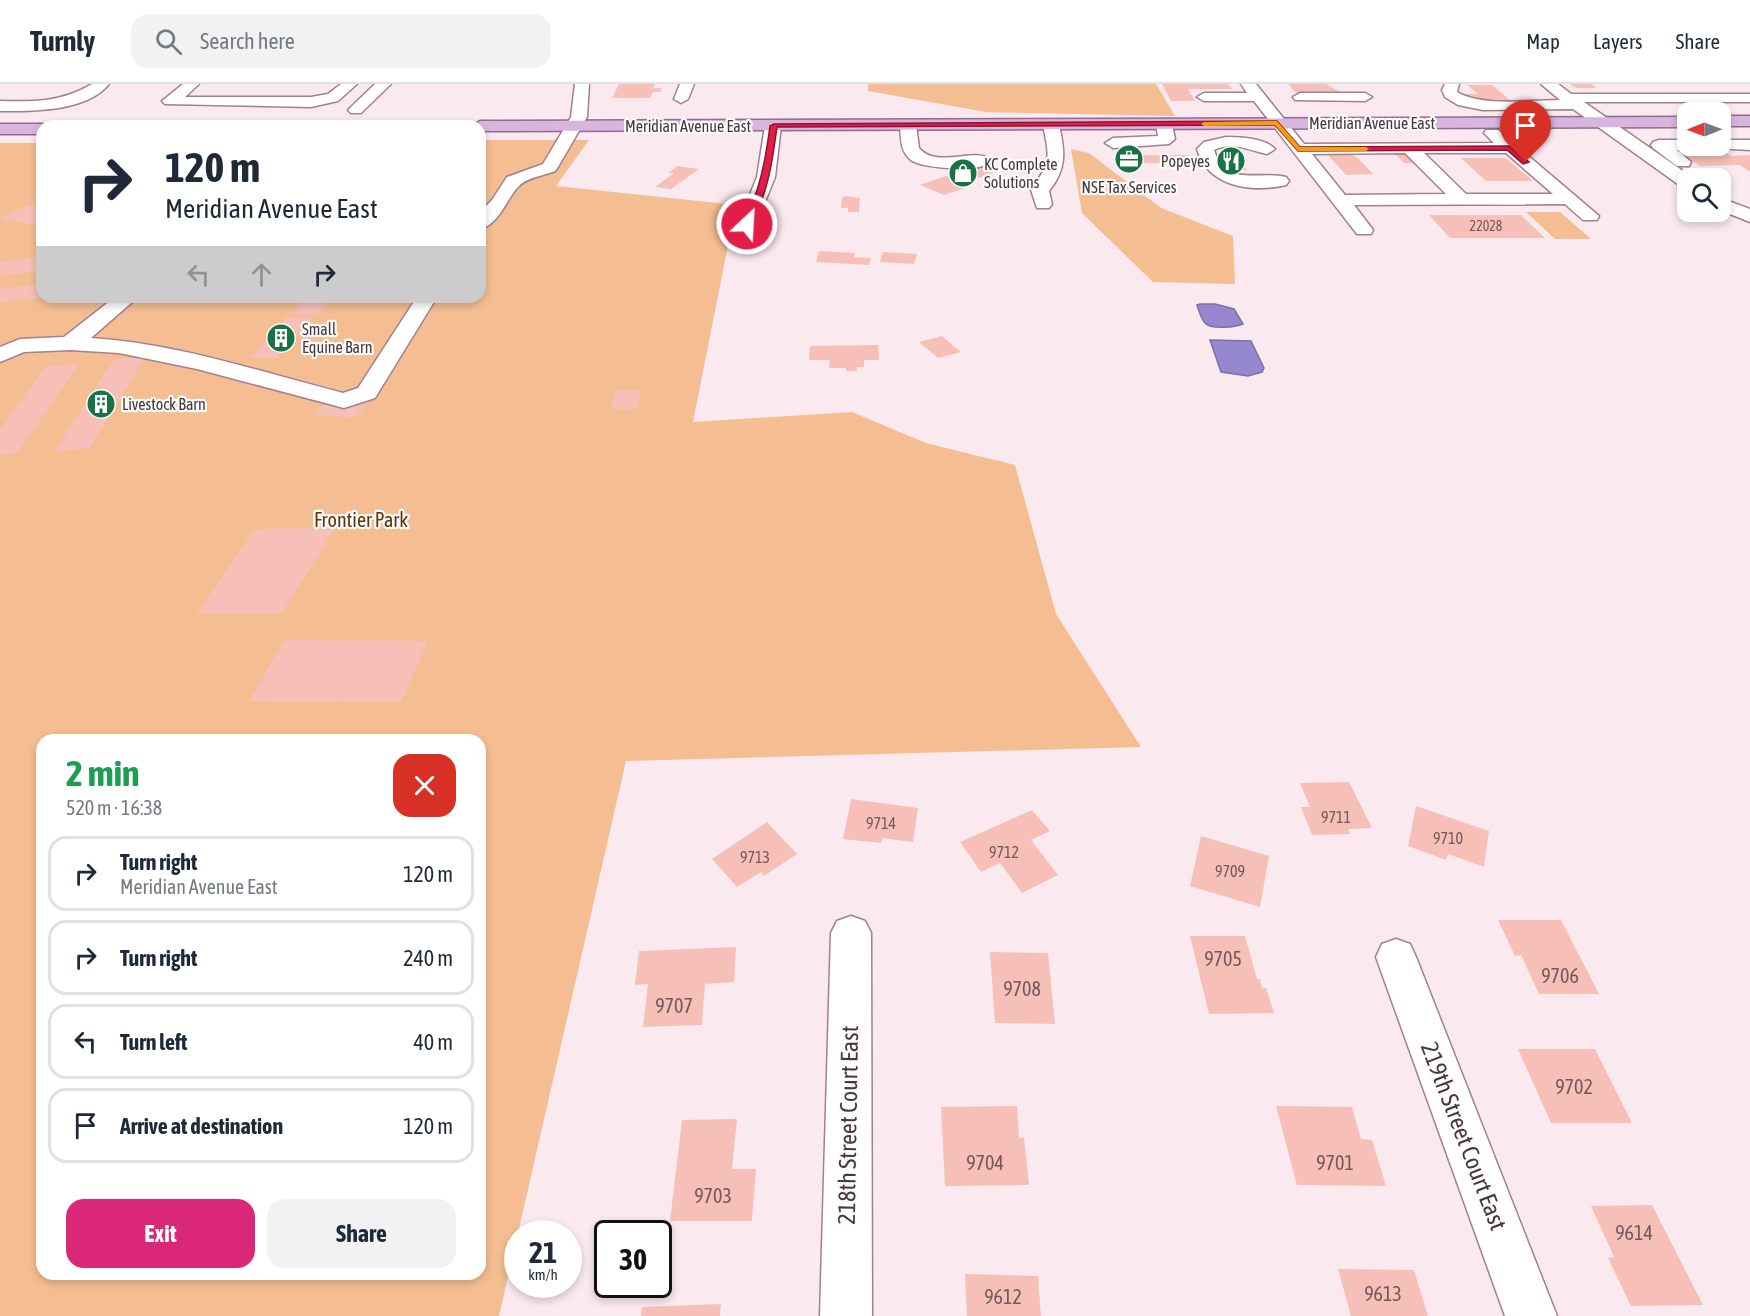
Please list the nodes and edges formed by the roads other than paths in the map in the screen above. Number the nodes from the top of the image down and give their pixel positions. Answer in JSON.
{"nodes":[{"id":1,"x":102,"y":84,"type":"edge"},
{"id":2,"x":192,"y":84,"type":"edge"},
{"id":3,"x":233,"y":84,"type":"edge"},
{"id":4,"x":290,"y":84,"type":"edge"},
{"id":5,"x":350,"y":84,"type":"edge"},
{"id":6,"x":384,"y":84,"type":"edge"},
{"id":7,"x":582,"y":84,"type":"edge"},
{"id":8,"x":687,"y":84,"type":"edge"},
{"id":9,"x":1352,"y":84,"type":"edge"},
{"id":10,"x":1454,"y":84,"type":"edge"},
{"id":11,"x":1548,"y":84,"type":"edge"},
{"id":12,"x":1525,"y":88,"type":"edge"},
{"id":13,"x":1630,"y":89,"type":"edge"},
{"id":14,"x":1750,"y":89,"type":"edge"},
{"id":15,"x":19,"y":90,"type":"dead end"},
{"id":16,"x":57,"y":90,"type":"dead end"},
{"id":17,"x":1252,"y":90,"type":"edge"},
{"id":18,"x":1715,"y":90,"type":"junction"},
{"id":19,"x":1574,"y":96,"type":"edge"},
{"id":20,"x":1204,"y":97,"type":"dead end"},
{"id":21,"x":1300,"y":97,"type":"dead end"},
{"id":22,"x":1365,"y":97,"type":"junction"},
{"id":23,"x":1729,"y":98,"type":"junction"},
{"id":24,"x":1750,"y":98,"type":"edge"},
{"id":25,"x":681,"y":99,"type":"dead end"},
{"id":26,"x":208,"y":102,"type":"junction"},
{"id":27,"x":266,"y":103,"type":"junction"},
{"id":28,"x":1534,"y":103,"type":"junction"},
{"id":29,"x":30,"y":106,"type":"junction"},
{"id":30,"x":3,"y":107,"type":"edge"},
{"id":31,"x":1750,"y":109,"type":"edge"},
{"id":32,"x":357,"y":110,"type":"dead end"},
{"id":33,"x":1750,"y":121,"type":"edge"},
{"id":34,"x":1479,"y":122,"type":"junction"},
{"id":35,"x":1598,"y":122,"type":"junction"},
{"id":36,"x":1677,"y":122,"type":"edge"},
{"id":37,"x":1731,"y":122,"type":"edge"},
{"id":38,"x":1277,"y":123,"type":"junction"},
{"id":39,"x":1392,"y":123,"type":"junction"},
{"id":40,"x":1164,"y":124,"type":"junction"},
{"id":41,"x":908,"y":125,"type":"junction"},
{"id":42,"x":1051,"y":125,"type":"junction"},
{"id":43,"x":486,"y":126,"type":"edge"},
{"id":44,"x":574,"y":126,"type":"junction"},
{"id":45,"x":774,"y":126,"type":"junction"},
{"id":46,"x":0,"y":129,"type":"edge"},
{"id":47,"x":36,"y":129,"type":"edge"},
{"id":48,"x":1113,"y":143,"type":"dead end"},
{"id":49,"x":1677,"y":145,"type":"edge"},
{"id":50,"x":1731,"y":145,"type":"edge"},
{"id":51,"x":1750,"y":145,"type":"edge"},
{"id":52,"x":1509,"y":148,"type":"junction"},
{"id":53,"x":1262,"y":149,"type":"junction"},
{"id":54,"x":1298,"y":149,"type":"junction"},
{"id":55,"x":1410,"y":149,"type":"junction"},
{"id":56,"x":1439,"y":149,"type":"junction"},
{"id":57,"x":1365,"y":154,"type":"junction"},
{"id":58,"x":984,"y":161,"type":"dead end"},
{"id":59,"x":1454,"y":163,"type":"dead end"},
{"id":60,"x":1387,"y":166,"type":"dead end"},
{"id":61,"x":1668,"y":170,"type":"junction"},
{"id":62,"x":1677,"y":176,"type":"edge"},
{"id":63,"x":1323,"y":180,"type":"junction"},
{"id":64,"x":1280,"y":181,"type":"junction"},
{"id":65,"x":1476,"y":184,"type":"dead end"},
{"id":66,"x":1570,"y":199,"type":"junction"},
{"id":67,"x":1339,"y":200,"type":"junction"},
{"id":68,"x":1455,"y":200,"type":"junction"},
{"id":69,"x":1493,"y":200,"type":"junction"},
{"id":70,"x":1043,"y":204,"type":"dead end"},
{"id":71,"x":1731,"y":208,"type":"edge"},
{"id":72,"x":486,"y":216,"type":"edge"},
{"id":73,"x":1590,"y":216,"type":"dead end"},
{"id":74,"x":1750,"y":216,"type":"edge"},
{"id":75,"x":1364,"y":230,"type":"dead end"},
{"id":76,"x":747,"y":244,"type":"dead end"},
{"id":77,"x":120,"y":303,"type":"edge"},
{"id":78,"x":423,"y":303,"type":"edge"},
{"id":79,"x":70,"y":343,"type":"junction"},
{"id":80,"x":0,"y":355,"type":"edge"},
{"id":81,"x":851,"y":933,"type":"dead end"},
{"id":82,"x":1396,"y":957,"type":"dead end"},
{"id":83,"x":846,"y":1316,"type":"edge"},
{"id":84,"x":1531,"y":1316,"type":"edge"}],
"edges":[{"from":1,"to":29,"type":"street"},
{"from":2,"to":26,"type":"street"},
{"from":3,"to":26,"type":"street"},
{"from":4,"to":27,"type":"street"},
{"from":5,"to":27,"type":"street"},
{"from":6,"to":32,"type":"street"},
{"from":7,"to":44,"type":"street"},
{"from":8,"to":25,"type":"street"},
{"from":9,"to":22,"type":"street"},
{"from":10,"to":28,"type":"street"},
{"from":11,"to":12,"type":"street"},
{"from":11,"to":19,"type":"street"},
{"from":12,"to":28,"type":"street"},
{"from":13,"to":18,"type":"street"},
{"from":13,"to":19,"type":"street"},
{"from":13,"to":23,"type":"street"},
{"from":14,"to":18,"type":"street"},
{"from":15,"to":30,"type":"street"},
{"from":16,"to":29,"type":"street"},
{"from":17,"to":20,"type":"street"},
{"from":17,"to":38,"type":"street"},
{"from":18,"to":23,"type":"street"},
{"from":19,"to":28,"type":"street"},
{"from":19,"to":35,"type":"street"},
{"from":21,"to":22,"type":"street"},
{"from":22,"to":39,"type":"street"},
{"from":23,"to":24,"type":"street"},
{"from":23,"to":31,"type":"street"},
{"from":26,"to":27,"type":"street"},
{"from":29,"to":30,"type":"street"},
{"from":33,"to":37,"type":"main road"},
{"from":34,"to":35,"type":"main road","name":"Meridian Avenue East"},
{"from":34,"to":39,"type":"main road","name":"Meridian Avenue East"},
{"from":34,"to":52,"type":"street"},
{"from":35,"to":36,"type":"main road","name":"Meridian Avenue East"},
{"from":35,"to":61,"type":"street"},
{"from":38,"to":39,"type":"main road","name":"Meridian Avenue East"},
{"from":38,"to":40,"type":"main road","name":"Meridian Avenue East"},
{"from":38,"to":54,"type":"street"},
{"from":40,"to":42,"type":"main road","name":"Meridian Avenue East"},
{"from":40,"to":48,"type":"street"},
{"from":41,"to":42,"type":"main road","name":"Meridian Avenue East"},
{"from":41,"to":45,"type":"main road","name":"Meridian Avenue East"},
{"from":41,"to":58,"type":"street"},
{"from":42,"to":70,"type":"street"},
{"from":43,"to":44,"type":"main road","name":"Meridian Avenue East"},
{"from":44,"to":45,"type":"main road","name":"Meridian Avenue East"},
{"from":44,"to":72,"type":"street"},
{"from":45,"to":76,"type":"street"},
{"from":46,"to":47,"type":"main road"},
{"from":49,"to":61,"type":"street"},
{"from":50,"to":51,"type":"street"},
{"from":52,"to":56,"type":"street"},
{"from":52,"to":66,"type":"street"},
{"from":53,"to":54,"type":"street"},
{"from":53,"to":64,"type":"street"},
{"from":53,"to":64,"type":"street"},
{"from":54,"to":57,"type":"street"},
{"from":54,"to":63,"type":"street"},
{"from":55,"to":56,"type":"street"},
{"from":55,"to":57,"type":"street"},
{"from":55,"to":68,"type":"street"},
{"from":56,"to":59,"type":"street"},
{"from":57,"to":60,"type":"street"},
{"from":61,"to":62,"type":"street"},
{"from":63,"to":64,"type":"street"},
{"from":63,"to":67,"type":"street"},
{"from":65,"to":69,"type":"street"},
{"from":66,"to":69,"type":"street"},
{"from":66,"to":73,"type":"street"},
{"from":67,"to":68,"type":"street"},
{"from":67,"to":75,"type":"street"},
{"from":68,"to":69,"type":"street"},
{"from":71,"to":74,"type":"street"},
{"from":77,"to":79,"type":"street"},
{"from":78,"to":79,"type":"street"},
{"from":79,"to":80,"type":"street"},
{"from":81,"to":83,"type":"street","name":"218th Street Court East"},
{"from":82,"to":84,"type":"street","name":"219th Street Court East"}]}
